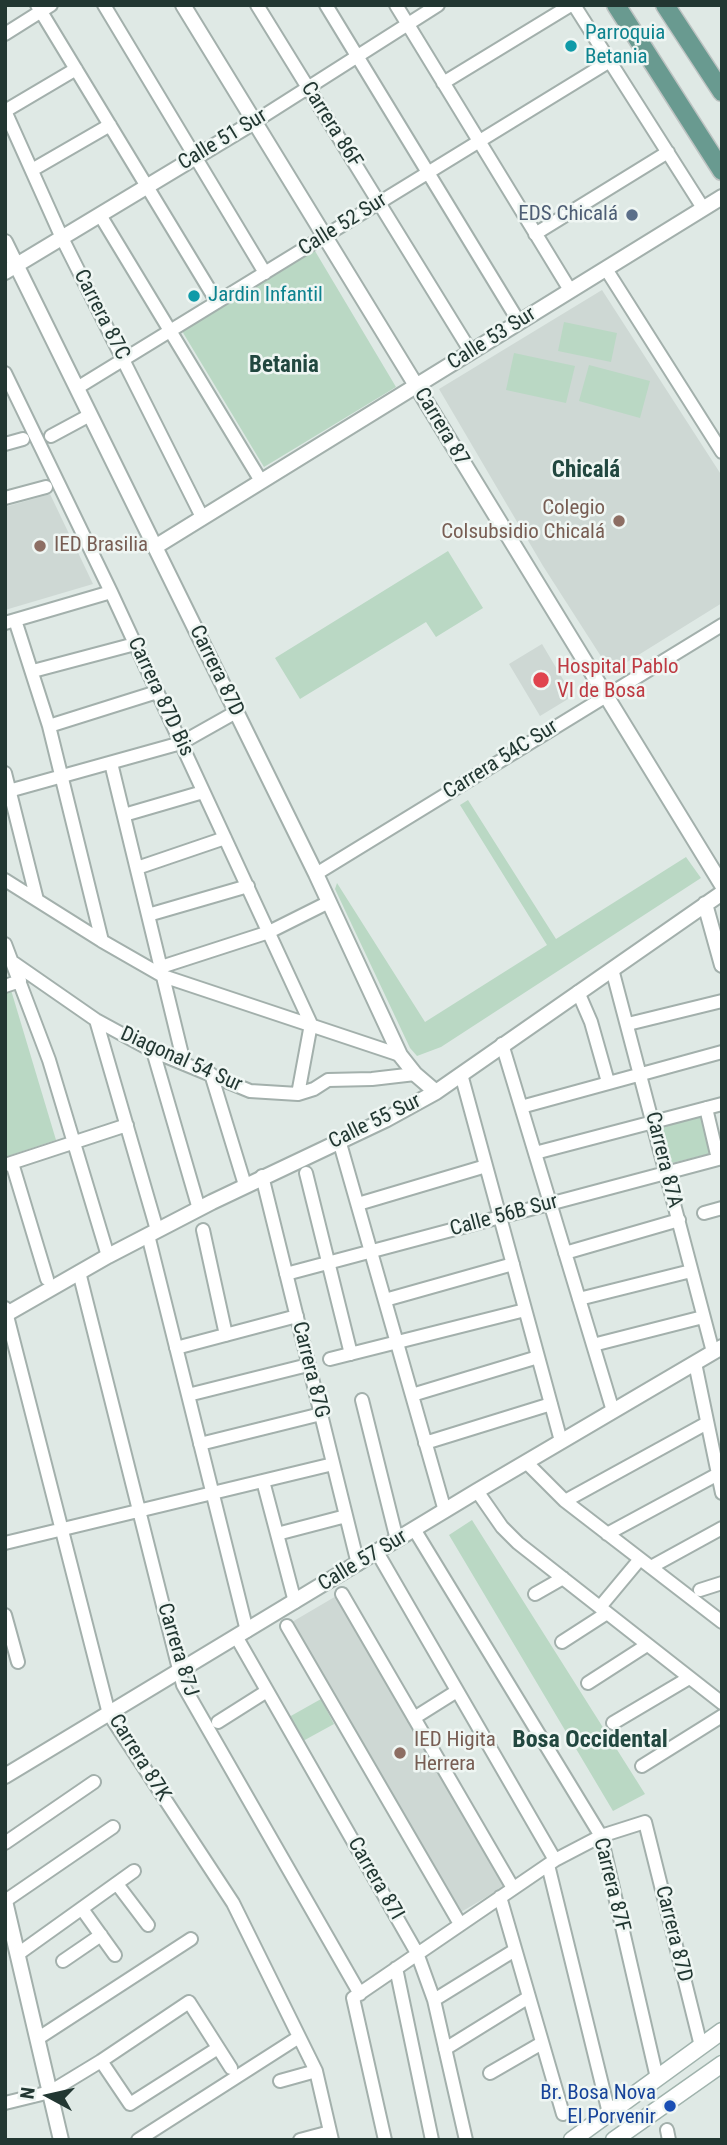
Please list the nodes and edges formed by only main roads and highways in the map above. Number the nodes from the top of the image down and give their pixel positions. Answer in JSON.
{"nodes":[{"id":1,"x":617,"y":5,"type":"edge"},
{"id":2,"x":665,"y":5,"type":"edge"},
{"id":3,"x":722,"y":92,"type":"edge"},
{"id":4,"x":722,"y":171,"type":"edge"},
{"id":5,"x":722,"y":2031,"type":"edge"},
{"id":6,"x":722,"y":2064,"type":"edge"},
{"id":7,"x":572,"y":2140,"type":"edge"},
{"id":8,"x":614,"y":2140,"type":"edge"}],
"edges":[{"from":1,"to":4,"type":"main road"},
{"from":2,"to":3,"type":"main road"},
{"from":5,"to":7,"type":"main road"},
{"from":6,"to":8,"type":"main road"}]}
